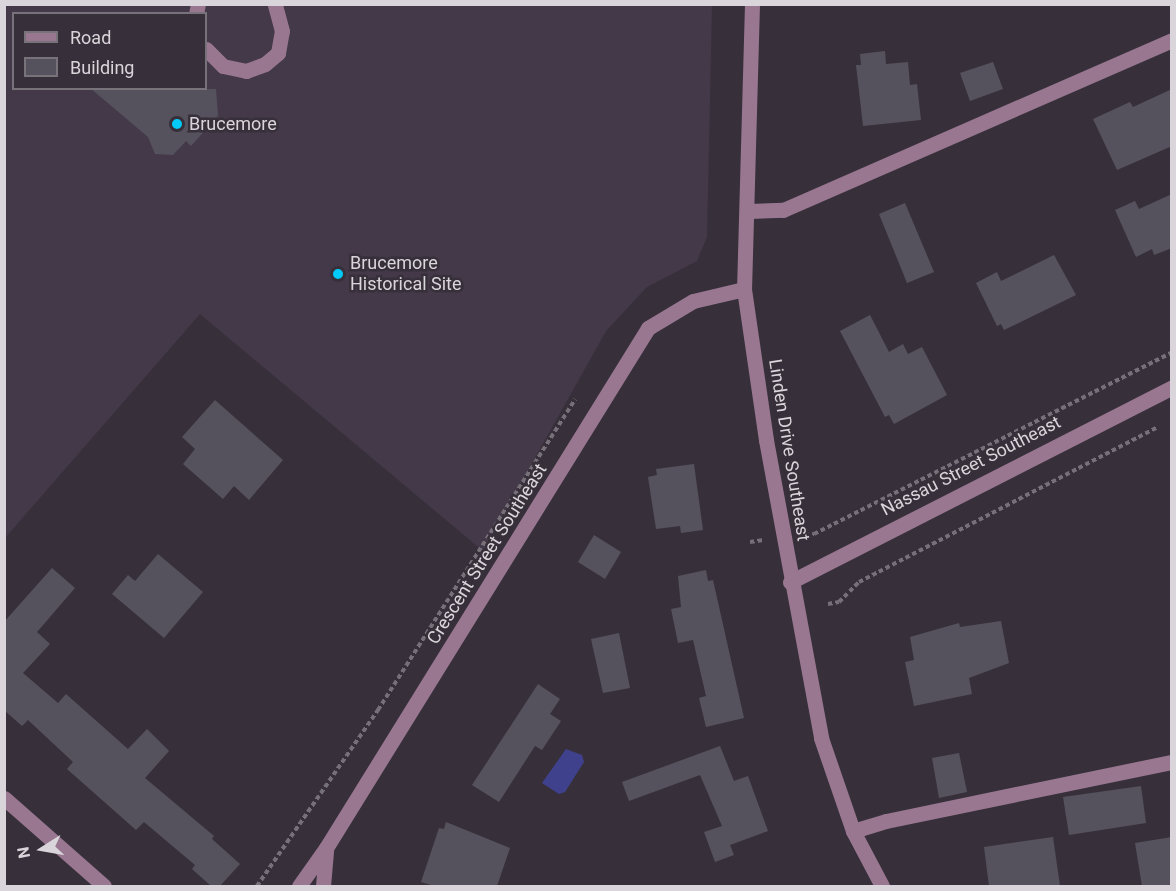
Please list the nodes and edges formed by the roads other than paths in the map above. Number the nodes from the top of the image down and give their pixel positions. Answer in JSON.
{"nodes":[{"id":1,"x":274,"y":4,"type":"edge"},
{"id":2,"x":752,"y":4,"type":"edge"},
{"id":3,"x":1172,"y":40,"type":"edge"},
{"id":4,"x":207,"y":50,"type":"edge"},
{"id":5,"x":748,"y":211,"type":"junction"},
{"id":6,"x":744,"y":289,"type":"junction"},
{"id":7,"x":1172,"y":387,"type":"edge"},
{"id":8,"x":790,"y":582,"type":"junction"},
{"id":9,"x":1172,"y":762,"type":"edge"},
{"id":10,"x":4,"y":798,"type":"edge"},
{"id":11,"x":853,"y":831,"type":"junction"},
{"id":12,"x":326,"y":848,"type":"junction"},
{"id":13,"x":104,"y":886,"type":"edge"},
{"id":14,"x":299,"y":886,"type":"edge"},
{"id":15,"x":323,"y":886,"type":"edge"},
{"id":16,"x":882,"y":886,"type":"edge"}],
"edges":[{"from":1,"to":4,"type":"street"},
{"from":2,"to":5,"type":"street","name":"Linden Drive Southeast"},
{"from":3,"to":5,"type":"street"},
{"from":5,"to":6,"type":"street","name":"Linden Drive Southeast"},
{"from":6,"to":8,"type":"street","name":"Linden Drive Southeast"},
{"from":6,"to":12,"type":"street","name":"Crescent Street Southeast"},
{"from":7,"to":8,"type":"street","name":"Nassau Street Southeast"},
{"from":8,"to":11,"type":"street","name":"Linden Drive Southeast"},
{"from":9,"to":11,"type":"street"},
{"from":10,"to":13,"type":"street"},
{"from":11,"to":16,"type":"street","name":"Linden Drive Southeast"},
{"from":12,"to":14,"type":"street","name":"Crescent Street Southeast"},
{"from":12,"to":15,"type":"street"}]}
